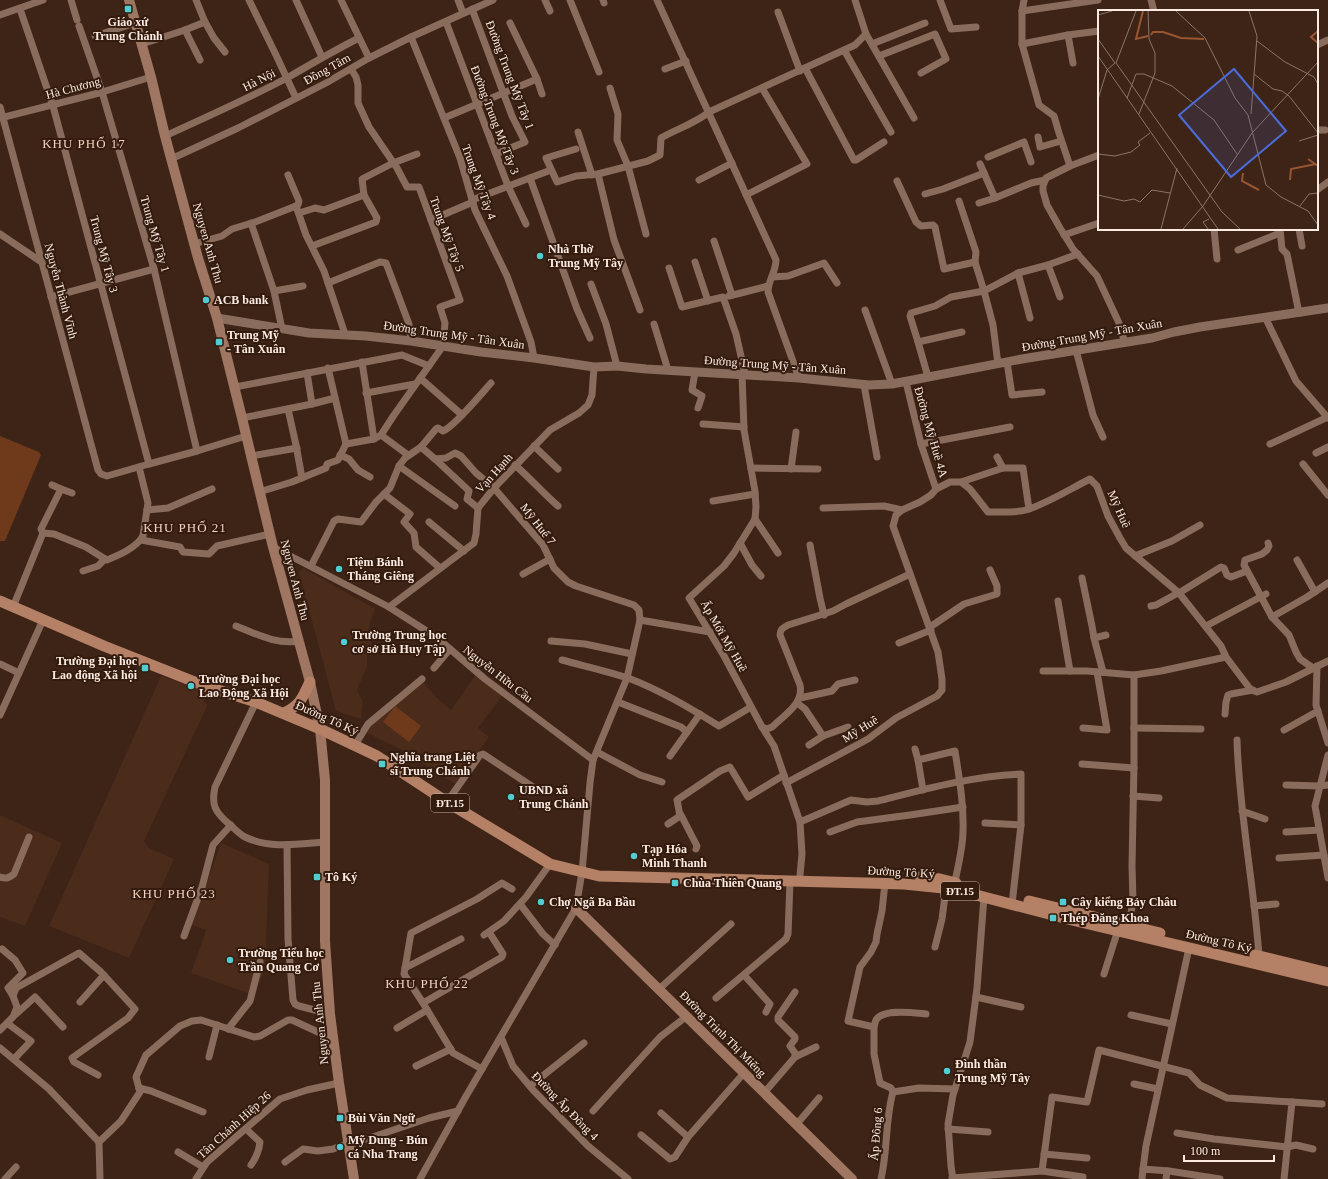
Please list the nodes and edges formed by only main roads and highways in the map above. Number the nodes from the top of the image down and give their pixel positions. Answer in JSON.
{"nodes":[{"id":1,"x":129,"y":0,"type":"edge"},
{"id":2,"x":0,"y":601,"type":"edge"},
{"id":3,"x":310,"y":682,"type":"junction"},
{"id":4,"x":284,"y":713,"type":"junction"},
{"id":5,"x":320,"y":730,"type":"junction"},
{"id":6,"x":582,"y":872,"type":"junction"},
{"id":7,"x":950,"y":885,"type":"junction"},
{"id":8,"x":1013,"y":901,"type":"junction"},
{"id":9,"x":576,"y":908,"type":"road end"},
{"id":10,"x":1328,"y":973,"type":"edge"},
{"id":11,"x":1328,"y":981,"type":"edge"},
{"id":12,"x":354,"y":1179,"type":"edge"},
{"id":13,"x":852,"y":1179,"type":"edge"}],
"edges":[{"from":1,"to":3,"type":"main road","name":"Nguyen Anh Thu"},
{"from":2,"to":4,"type":"main road","name":"Đường Tô Ký","number":"ĐT.15"},
{"from":3,"to":4,"type":"main road"},
{"from":3,"to":5,"type":"main road","name":"Nguyen Anh Thu"},
{"from":4,"to":5,"type":"main road","name":"Đường Tô Ký","number":"ĐT.15"},
{"from":5,"to":6,"type":"main road","name":"Đường Tô Ký","number":"ĐT.15"},
{"from":5,"to":12,"type":"main road","name":"Nguyen Anh Thu"},
{"from":6,"to":7,"type":"main road","name":"Đường Tô Ký","number":"ĐT.15"},
{"from":6,"to":7,"type":"main road","name":"Đường Tô Ký","number":"ĐT.15"},
{"from":7,"to":8,"type":"main road","name":"Đường Tô Ký","number":"ĐT.15"},
{"from":8,"to":10,"type":"main road","name":"Đường Tô Ký","number":"ĐT.15"},
{"from":8,"to":11,"type":"main road","name":"Đường Tô Ký","number":"ĐT.15"},
{"from":9,"to":13,"type":"main road","name":"Đường Trịnh Thị Miếng"}]}
